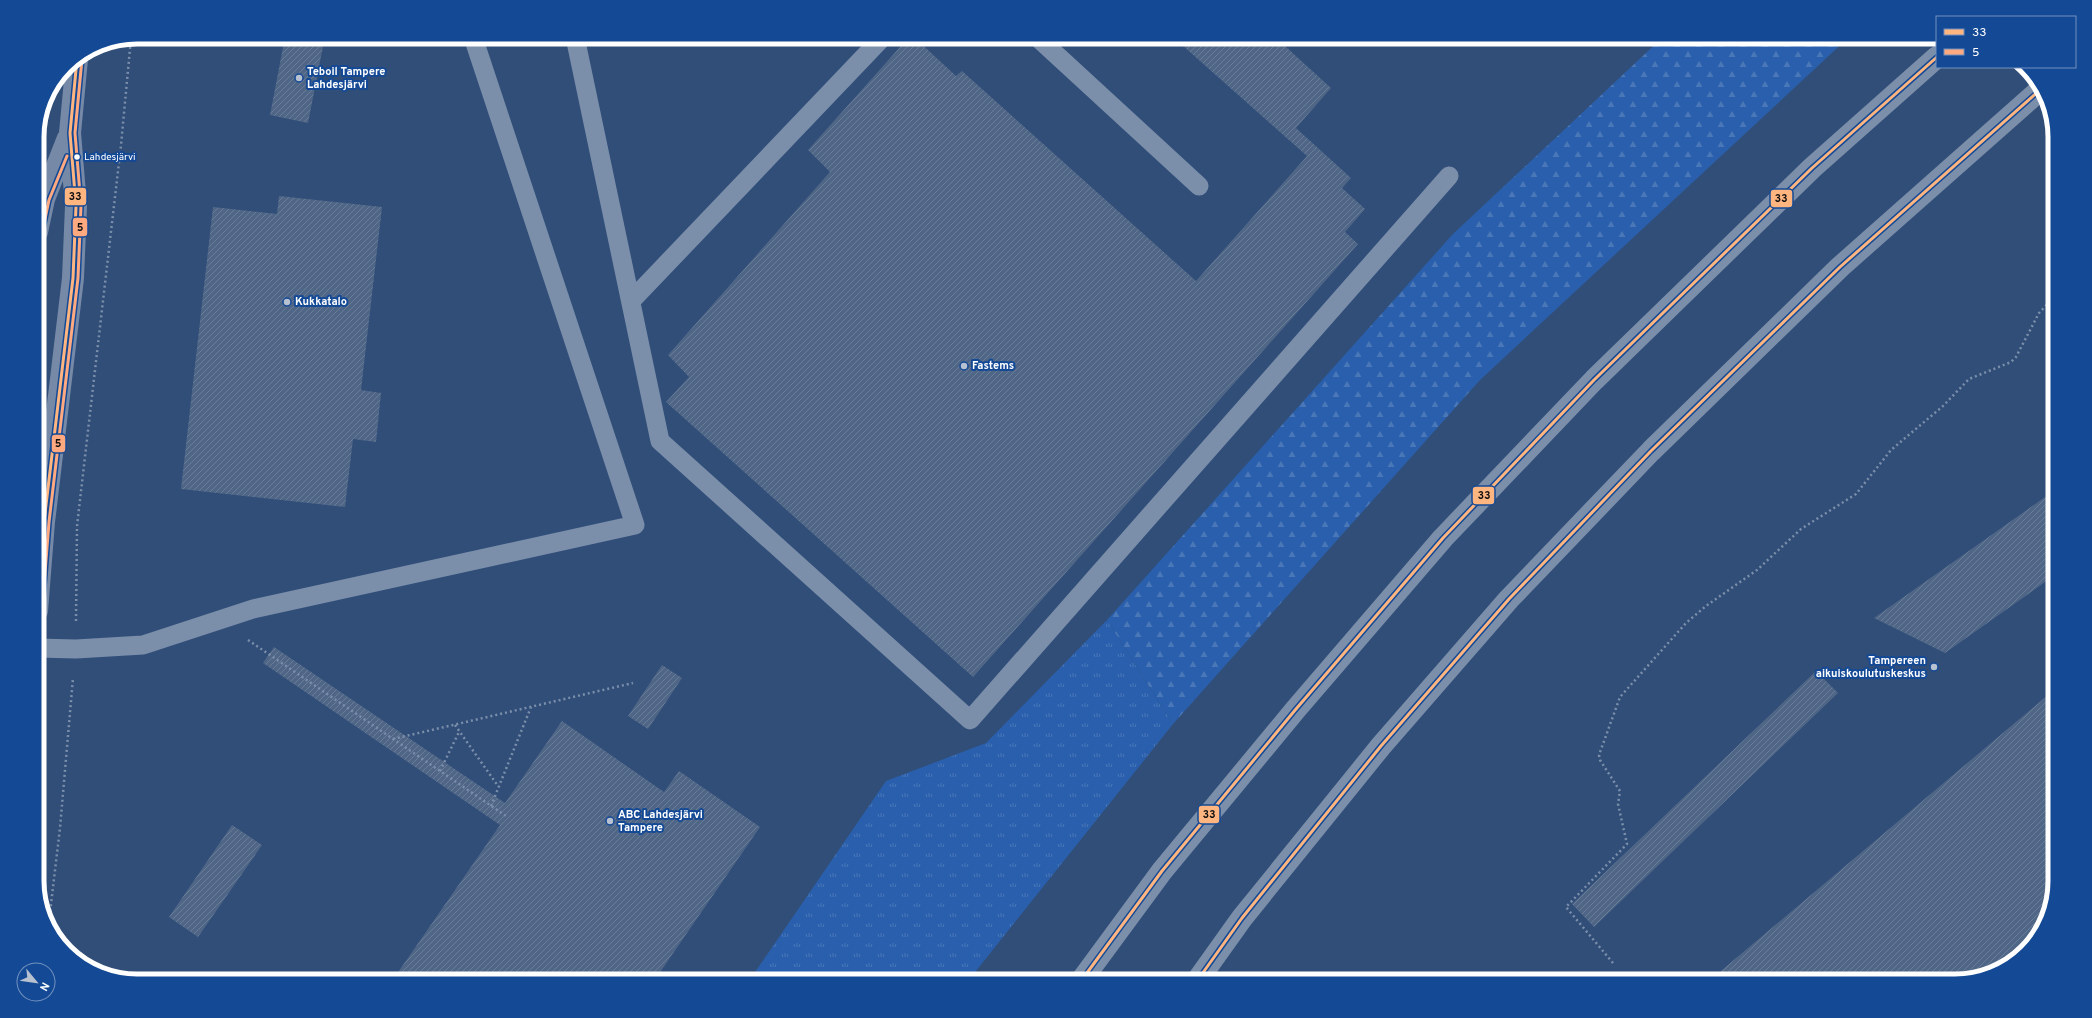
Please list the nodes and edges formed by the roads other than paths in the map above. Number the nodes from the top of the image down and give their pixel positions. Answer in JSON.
{"nodes":[{"id":1,"x":475,"y":44,"type":"edge"},
{"id":2,"x":576,"y":44,"type":"edge"},
{"id":3,"x":876,"y":44,"type":"edge"},
{"id":4,"x":1045,"y":44,"type":"edge"},
{"id":5,"x":1936,"y":58,"type":"edge"},
{"id":6,"x":76,"y":66,"type":"edge"},
{"id":7,"x":2036,"y":93,"type":"edge"},
{"id":8,"x":70,"y":134,"type":"junction"},
{"id":9,"x":1449,"y":176,"type":"dead end"},
{"id":10,"x":1198,"y":186,"type":"dead end"},
{"id":11,"x":44,"y":199,"type":"edge"},
{"id":12,"x":631,"y":301,"type":"junction"},
{"id":13,"x":44,"y":522,"type":"edge"},
{"id":14,"x":44,"y":648,"type":"edge"},
{"id":15,"x":1086,"y":974,"type":"edge"},
{"id":16,"x":1201,"y":974,"type":"edge"}],
"edges":[{"from":1,"to":14,"type":"lane"},
{"from":2,"to":12,"type":"lane"},
{"from":3,"to":12,"type":"lane"},
{"from":4,"to":10,"type":"lane"},
{"from":5,"to":15,"type":"highway"},
{"from":6,"to":8,"type":"main road"},
{"from":7,"to":16,"type":"highway"},
{"from":8,"to":11,"type":"main road"},
{"from":8,"to":13,"type":"main road"},
{"from":9,"to":12,"type":"lane"}]}
